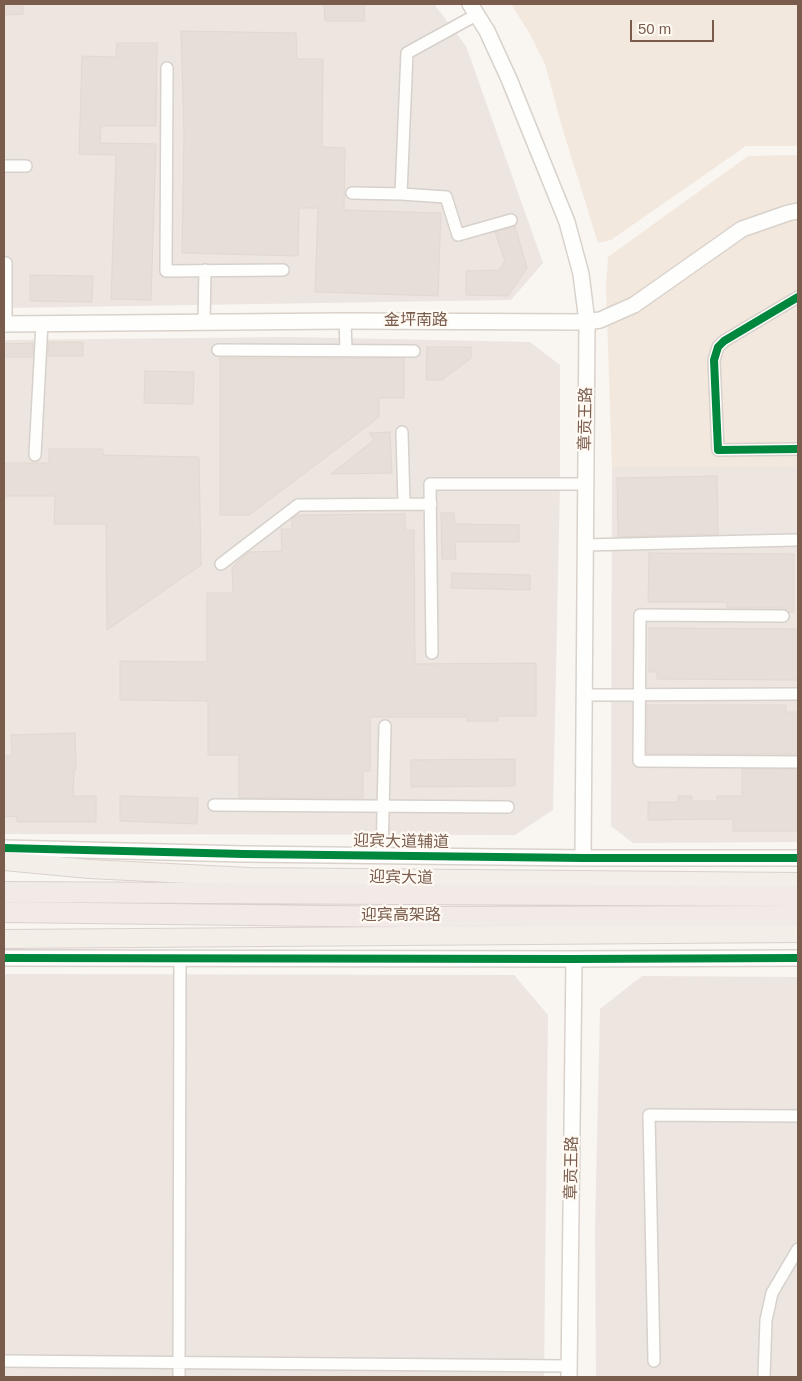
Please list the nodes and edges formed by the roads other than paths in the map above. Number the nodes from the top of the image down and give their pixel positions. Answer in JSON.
{"nodes":[{"id":1,"x":473,"y":9,"type":"edge"},
{"id":2,"x":168,"y":68,"type":"dead end"},
{"id":3,"x":4,"y":166,"type":"edge"},
{"id":4,"x":26,"y":166,"type":"dead end"},
{"id":5,"x":352,"y":193,"type":"dead end"},
{"id":6,"x":401,"y":194,"type":"junction"},
{"id":7,"x":798,"y":212,"type":"edge"},
{"id":8,"x":511,"y":220,"type":"dead end"},
{"id":9,"x":4,"y":263,"type":"edge"},
{"id":10,"x":205,"y":270,"type":"junction"},
{"id":11,"x":283,"y":270,"type":"dead end"},
{"id":12,"x":798,"y":297,"type":"edge"},
{"id":13,"x":345,"y":321,"type":"junction"},
{"id":14,"x":204,"y":322,"type":"junction"},
{"id":15,"x":586,"y":322,"type":"junction"},
{"id":16,"x":42,"y":323,"type":"junction"},
{"id":17,"x":5,"y":324,"type":"edge"},
{"id":18,"x":218,"y":350,"type":"dead end"},
{"id":19,"x":346,"y":350,"type":"junction"},
{"id":20,"x":414,"y":351,"type":"dead end"},
{"id":21,"x":402,"y":432,"type":"dead end"},
{"id":22,"x":798,"y":449,"type":"edge"},
{"id":23,"x":35,"y":455,"type":"dead end"},
{"id":24,"x":585,"y":484,"type":"junction"},
{"id":25,"x":404,"y":504,"type":"junction"},
{"id":26,"x":431,"y":504,"type":"junction"},
{"id":27,"x":795,"y":540,"type":"dead end"},
{"id":28,"x":585,"y":545,"type":"junction"},
{"id":29,"x":221,"y":564,"type":"dead end"},
{"id":30,"x":783,"y":616,"type":"dead end"},
{"id":31,"x":432,"y":654,"type":"dead end"},
{"id":32,"x":797,"y":694,"type":"dead end"},
{"id":33,"x":584,"y":695,"type":"junction"},
{"id":34,"x":640,"y":695,"type":"junction"},
{"id":35,"x":385,"y":726,"type":"dead end"},
{"id":36,"x":798,"y":762,"type":"edge"},
{"id":37,"x":214,"y":806,"type":"dead end"},
{"id":38,"x":383,"y":806,"type":"junction"},
{"id":39,"x":508,"y":807,"type":"dead end"},
{"id":40,"x":4,"y":848,"type":"edge"},
{"id":41,"x":382,"y":856,"type":"junction"},
{"id":42,"x":583,"y":858,"type":"junction"},
{"id":43,"x":798,"y":858,"type":"edge"},
{"id":44,"x":4,"y":862,"type":"edge"},
{"id":45,"x":4,"y":879,"type":"edge"},
{"id":46,"x":798,"y":882,"type":"edge"},
{"id":47,"x":4,"y":892,"type":"edge"},
{"id":48,"x":243,"y":893,"type":"junction"},
{"id":49,"x":798,"y":896,"type":"edge"},
{"id":50,"x":4,"y":912,"type":"edge"},
{"id":51,"x":245,"y":915,"type":"junction"},
{"id":52,"x":798,"y":916,"type":"edge"},
{"id":53,"x":4,"y":922,"type":"edge"},
{"id":54,"x":798,"y":933,"type":"edge"},
{"id":55,"x":4,"y":939,"type":"edge"},
{"id":56,"x":4,"y":958,"type":"edge"},
{"id":57,"x":798,"y":958,"type":"edge"},
{"id":58,"x":180,"y":959,"type":"junction"},
{"id":59,"x":574,"y":959,"type":"junction"},
{"id":60,"x":798,"y":1116,"type":"edge"},
{"id":61,"x":798,"y":1249,"type":"edge"},
{"id":62,"x":4,"y":1361,"type":"edge"},
{"id":63,"x":654,"y":1361,"type":"dead end"},
{"id":64,"x":178,"y":1363,"type":"junction"},
{"id":65,"x":569,"y":1371,"type":"edge"},
{"id":66,"x":179,"y":1377,"type":"edge"},
{"id":67,"x":764,"y":1377,"type":"edge"}],
"edges":[{"from":1,"to":6,"type":"street"},
{"from":1,"to":15,"type":"street","name":"章贡王路"},
{"from":2,"to":10,"type":"street"},
{"from":3,"to":4,"type":"street"},
{"from":5,"to":6,"type":"street"},
{"from":6,"to":8,"type":"street"},
{"from":7,"to":15,"type":"street","name":"金坪南路"},
{"from":9,"to":17,"type":"street"},
{"from":10,"to":11,"type":"street"},
{"from":10,"to":14,"type":"street"},
{"from":12,"to":22,"type":"street"},
{"from":13,"to":14,"type":"street","name":"金坪南路"},
{"from":13,"to":15,"type":"street","name":"金坪南路"},
{"from":13,"to":19,"type":"street"},
{"from":14,"to":16,"type":"street","name":"金坪南路"},
{"from":15,"to":24,"type":"street","name":"章贡王路"},
{"from":16,"to":17,"type":"street","name":"金坪南路"},
{"from":16,"to":23,"type":"street"},
{"from":18,"to":19,"type":"street"},
{"from":19,"to":20,"type":"street"},
{"from":21,"to":25,"type":"street"},
{"from":24,"to":26,"type":"street"},
{"from":24,"to":28,"type":"street","name":"章贡王路"},
{"from":25,"to":26,"type":"street"},
{"from":25,"to":29,"type":"street"},
{"from":26,"to":31,"type":"street"},
{"from":27,"to":28,"type":"street"},
{"from":28,"to":33,"type":"street","name":"章贡王路"},
{"from":30,"to":34,"type":"street"},
{"from":32,"to":34,"type":"street"},
{"from":33,"to":34,"type":"street"},
{"from":33,"to":42,"type":"street","name":"章贡王路"},
{"from":34,"to":36,"type":"street"},
{"from":35,"to":38,"type":"street"},
{"from":37,"to":38,"type":"street"},
{"from":38,"to":39,"type":"street"},
{"from":38,"to":41,"type":"street"},
{"from":40,"to":41,"type":"street","name":"迎宾大道辅道"},
{"from":41,"to":42,"type":"street","name":"迎宾大道辅道"},
{"from":42,"to":43,"type":"street","name":"迎宾大道辅道"},
{"from":44,"to":46,"type":"main road","name":"迎宾大道"},
{"from":45,"to":48,"type":"highway"},
{"from":47,"to":48,"type":"highway","name":"迎宾高架路"},
{"from":48,"to":49,"type":"highway","name":"迎宾高架路"},
{"from":50,"to":51,"type":"highway","name":"迎宾高架路"},
{"from":51,"to":52,"type":"highway","name":"迎宾高架路"},
{"from":51,"to":53,"type":"highway"},
{"from":54,"to":55,"type":"main road"},
{"from":56,"to":58,"type":"street"},
{"from":57,"to":59,"type":"street"},
{"from":58,"to":59,"type":"street"},
{"from":58,"to":64,"type":"street"},
{"from":59,"to":65,"type":"street","name":"章贡王路"},
{"from":60,"to":63,"type":"street"},
{"from":61,"to":67,"type":"street"},
{"from":62,"to":64,"type":"street"},
{"from":64,"to":65,"type":"street"},
{"from":64,"to":66,"type":"street"}]}
